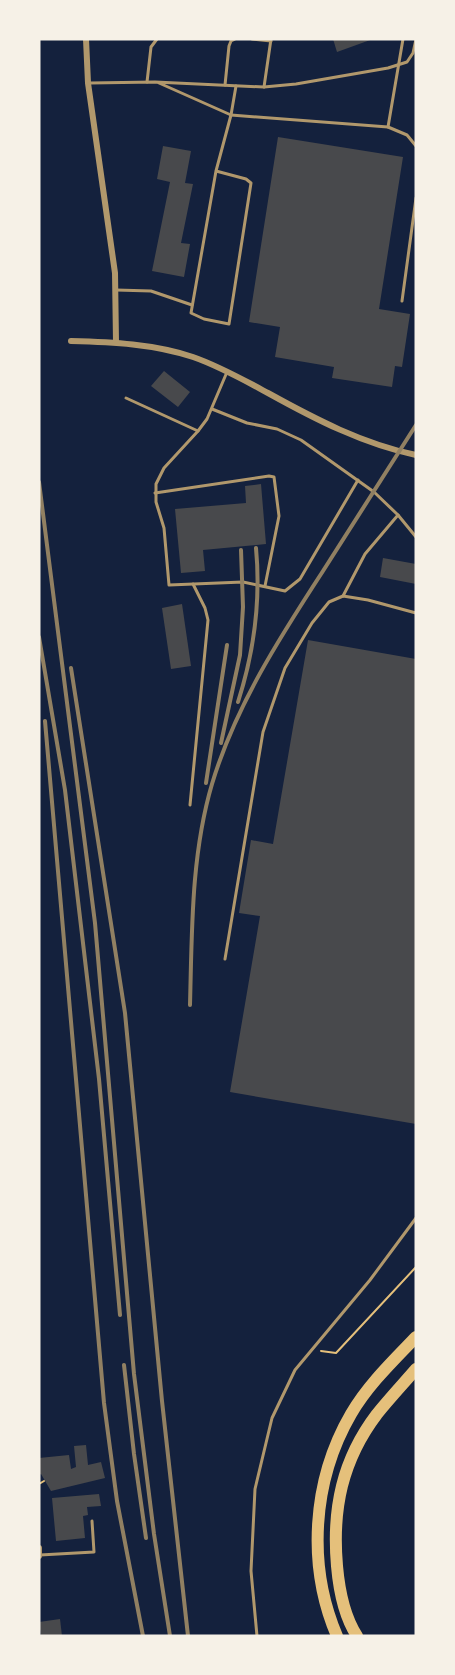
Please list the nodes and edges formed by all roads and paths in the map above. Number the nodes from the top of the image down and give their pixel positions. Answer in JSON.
{"nodes":[{"id":1,"x":86,"y":39,"type":"edge"},
{"id":2,"x":157,"y":39,"type":"edge"},
{"id":3,"x":235,"y":39,"type":"edge"},
{"id":4,"x":252,"y":39,"type":"edge"},
{"id":5,"x":403,"y":39,"type":"edge"},
{"id":6,"x":416,"y":39,"type":"edge"},
{"id":7,"x":271,"y":40,"type":"edge"},
{"id":8,"x":399,"y":65,"type":"junction"},
{"id":9,"x":147,"y":82,"type":"junction"},
{"id":10,"x":155,"y":82,"type":"junction"},
{"id":11,"x":88,"y":83,"type":"junction"},
{"id":12,"x":225,"y":85,"type":"junction"},
{"id":13,"x":236,"y":86,"type":"junction"},
{"id":14,"x":264,"y":87,"type":"junction"},
{"id":15,"x":231,"y":115,"type":"junction"},
{"id":16,"x":388,"y":127,"type":"junction"},
{"id":17,"x":416,"y":146,"type":"edge"},
{"id":18,"x":216,"y":171,"type":"junction"},
{"id":19,"x":416,"y":198,"type":"edge"},
{"id":20,"x":116,"y":290,"type":"junction"},
{"id":21,"x":402,"y":301,"type":"dead end"},
{"id":22,"x":192,"y":305,"type":"junction"},
{"id":23,"x":71,"y":341,"type":"dead end"},
{"id":24,"x":116,"y":342,"type":"junction"},
{"id":25,"x":228,"y":372,"type":"junction"},
{"id":26,"x":126,"y":398,"type":"dead end"},
{"id":27,"x":212,"y":409,"type":"junction"},
{"id":28,"x":198,"y":431,"type":"junction"},
{"id":29,"x":416,"y":455,"type":"edge"},
{"id":30,"x":358,"y":480,"type":"junction"},
{"id":31,"x":155,"y":493,"type":"junction"},
{"id":32,"x":398,"y":515,"type":"junction"},
{"id":33,"x":416,"y":537,"type":"edge"},
{"id":34,"x":193,"y":584,"type":"junction"},
{"id":35,"x":265,"y":586,"type":"junction"},
{"id":36,"x":343,"y":596,"type":"junction"},
{"id":37,"x":416,"y":613,"type":"edge"},
{"id":38,"x":190,"y":805,"type":"dead end"},
{"id":39,"x":225,"y":959,"type":"dead end"},
{"id":40,"x":416,"y":1218,"type":"edge"},
{"id":41,"x":416,"y":1267,"type":"edge"},
{"id":42,"x":416,"y":1337,"type":"edge"},
{"id":43,"x":416,"y":1344,"type":"edge"},
{"id":44,"x":311,"y":1351,"type":"junction"},
{"id":45,"x":399,"y":1354,"type":"junction"},
{"id":46,"x":416,"y":1369,"type":"edge"},
{"id":47,"x":416,"y":1380,"type":"edge"},
{"id":48,"x":394,"y":1395,"type":"junction"},
{"id":49,"x":44,"y":1481,"type":"dead end"},
{"id":50,"x":39,"y":1484,"type":"edge"},
{"id":51,"x":92,"y":1521,"type":"dead end"},
{"id":52,"x":39,"y":1548,"type":"edge"},
{"id":53,"x":39,"y":1556,"type":"edge"},
{"id":54,"x":257,"y":1636,"type":"edge"},
{"id":55,"x":337,"y":1636,"type":"edge"},
{"id":56,"x":357,"y":1636,"type":"edge"}],
"edges":[{"from":1,"to":11,"type":"street"},
{"from":2,"to":9,"type":"lane"},
{"from":3,"to":12,"type":"lane"},
{"from":4,"to":7,"type":"lane"},
{"from":5,"to":8,"type":"lane"},
{"from":6,"to":8,"type":"lane"},
{"from":7,"to":14,"type":"lane"},
{"from":8,"to":14,"type":"lane"},
{"from":8,"to":16,"type":"lane"},
{"from":9,"to":10,"type":"lane"},
{"from":9,"to":11,"type":"lane"},
{"from":10,"to":12,"type":"lane"},
{"from":10,"to":15,"type":"lane"},
{"from":11,"to":20,"type":"street"},
{"from":12,"to":13,"type":"lane"},
{"from":13,"to":14,"type":"lane"},
{"from":13,"to":15,"type":"lane"},
{"from":15,"to":16,"type":"lane"},
{"from":15,"to":18,"type":"lane"},
{"from":16,"to":17,"type":"lane"},
{"from":18,"to":22,"type":"lane"},
{"from":18,"to":22,"type":"lane"},
{"from":19,"to":21,"type":"lane"},
{"from":20,"to":22,"type":"lane"},
{"from":20,"to":24,"type":"street"},
{"from":23,"to":24,"type":"street"},
{"from":24,"to":25,"type":"street"},
{"from":25,"to":27,"type":"lane"},
{"from":25,"to":29,"type":"street"},
{"from":26,"to":28,"type":"lane"},
{"from":27,"to":28,"type":"lane"},
{"from":27,"to":30,"type":"lane"},
{"from":28,"to":31,"type":"lane"},
{"from":30,"to":32,"type":"lane"},
{"from":30,"to":35,"type":"lane"},
{"from":31,"to":34,"type":"lane"},
{"from":31,"to":35,"type":"lane"},
{"from":32,"to":33,"type":"lane"},
{"from":32,"to":36,"type":"lane"},
{"from":34,"to":35,"type":"lane"},
{"from":34,"to":38,"type":"lane"},
{"from":36,"to":37,"type":"lane"},
{"from":36,"to":39,"type":"lane"},
{"from":40,"to":44,"type":"lane"},
{"from":41,"to":44,"type":"path"},
{"from":42,"to":45,"type":"highway"},
{"from":43,"to":45,"type":"highway"},
{"from":44,"to":54,"type":"lane"},
{"from":45,"to":55,"type":"highway"},
{"from":46,"to":48,"type":"highway"},
{"from":47,"to":48,"type":"highway"},
{"from":48,"to":56,"type":"highway"},
{"from":49,"to":50,"type":"path"},
{"from":51,"to":53,"type":"lane"},
{"from":52,"to":53,"type":"street"}]}
